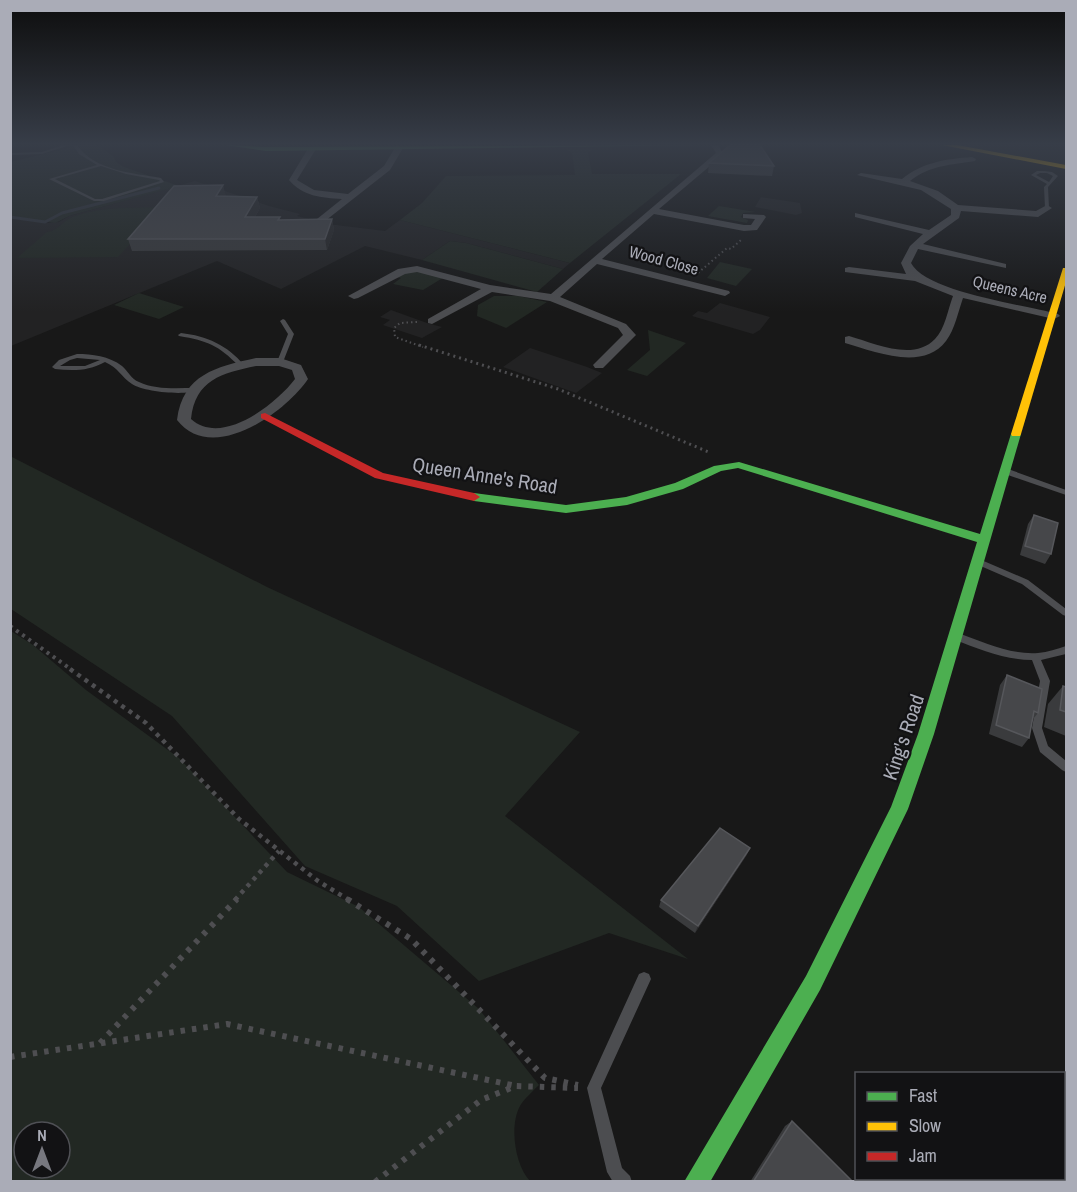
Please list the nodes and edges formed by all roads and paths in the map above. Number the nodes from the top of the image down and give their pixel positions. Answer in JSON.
{"nodes":[{"id":1,"x":345,"y":201,"type":"edge"},
{"id":2,"x":665,"y":201,"type":"edge"},
{"id":3,"x":947,"y":201,"type":"edge"},
{"id":4,"x":1047,"y":201,"type":"edge"},
{"id":5,"x":956,"y":208,"type":"junction"},
{"id":6,"x":1047,"y":208,"type":"joint"},
{"id":7,"x":653,"y":211,"type":"junction"},
{"id":8,"x":858,"y":215,"type":"dead end"},
{"id":9,"x":746,"y":216,"type":"dead end"},
{"id":10,"x":322,"y":219,"type":"edge"},
{"id":11,"x":754,"y":228,"type":"junction"},
{"id":12,"x":932,"y":233,"type":"junction"},
{"id":13,"x":917,"y":246,"type":"junction"},
{"id":14,"x":595,"y":260,"type":"junction"},
{"id":15,"x":1002,"y":266,"type":"dead end"},
{"id":16,"x":849,"y":270,"type":"dead end"},
{"id":17,"x":1066,"y":270,"type":"edge"},
{"id":18,"x":916,"y":278,"type":"junction"},
{"id":19,"x":686,"y":283,"type":"junction"},
{"id":20,"x":490,"y":288,"type":"junction"},
{"id":21,"x":725,"y":293,"type":"dead end"},
{"id":22,"x":959,"y":294,"type":"junction"},
{"id":23,"x":354,"y":296,"type":"dead end"},
{"id":24,"x":553,"y":298,"type":"junction"},
{"id":25,"x":1054,"y":316,"type":"junction"},
{"id":26,"x":283,"y":321,"type":"dead end"},
{"id":27,"x":432,"y":321,"type":"joint"},
{"id":28,"x":181,"y":335,"type":"dead end"},
{"id":29,"x":849,"y":340,"type":"dead end"},
{"id":30,"x":103,"y":361,"type":"junction"},
{"id":31,"x":280,"y":362,"type":"junction"},
{"id":32,"x":241,"y":365,"type":"junction"},
{"id":33,"x":598,"y":365,"type":"dead end"},
{"id":34,"x":195,"y":390,"type":"junction"},
{"id":35,"x":265,"y":416,"type":"junction"},
{"id":36,"x":739,"y":465,"type":"junction"},
{"id":37,"x":1005,"y":471,"type":"junction"},
{"id":38,"x":1066,"y":493,"type":"edge"},
{"id":39,"x":984,"y":540,"type":"junction"},
{"id":40,"x":979,"y":562,"type":"junction"},
{"id":41,"x":1066,"y":612,"type":"edge"},
{"id":42,"x":10,"y":626,"type":"edge"},
{"id":43,"x":956,"y":636,"type":"junction"},
{"id":44,"x":1066,"y":650,"type":"edge"},
{"id":45,"x":1035,"y":657,"type":"junction"},
{"id":46,"x":1066,"y":767,"type":"edge"},
{"id":47,"x":279,"y":851,"type":"junction"},
{"id":48,"x":644,"y":979,"type":"dead end"},
{"id":49,"x":100,"y":1044,"type":"junction"},
{"id":50,"x":10,"y":1057,"type":"edge"},
{"id":51,"x":516,"y":1086,"type":"junction"},
{"id":52,"x":594,"y":1088,"type":"junction"},
{"id":53,"x":375,"y":1182,"type":"edge"},
{"id":54,"x":624,"y":1182,"type":"edge"},
{"id":55,"x":696,"y":1182,"type":"edge"}],
"edges":[{"from":1,"to":10,"type":"street"},
{"from":2,"to":7,"type":"street","name":"Wood Close"},
{"from":3,"to":5,"type":"street"},
{"from":4,"to":6,"type":"lane"},
{"from":5,"to":6,"type":"street"},
{"from":5,"to":12,"type":"street"},
{"from":7,"to":11,"type":"street"},
{"from":7,"to":14,"type":"street","name":"Wood Close"},
{"from":8,"to":12,"type":"street"},
{"from":9,"to":11,"type":"street"},
{"from":11,"to":19,"type":"path"},
{"from":12,"to":13,"type":"street"},
{"from":13,"to":15,"type":"street","name":"Queens Acre"},
{"from":13,"to":18,"type":"street"},
{"from":14,"to":19,"type":"street","name":"Wood Close"},
{"from":14,"to":24,"type":"street","name":"Wood Close"},
{"from":16,"to":18,"type":"street","name":"Queens Acre"},
{"from":17,"to":25,"type":"street","name":"King's Road"},
{"from":18,"to":22,"type":"street","name":"Queens Acre"},
{"from":19,"to":21,"type":"street","name":"Wood Close"},
{"from":20,"to":23,"type":"street"},
{"from":20,"to":24,"type":"street"},
{"from":20,"to":27,"type":"street"},
{"from":22,"to":25,"type":"street","name":"Queens Acre"},
{"from":22,"to":29,"type":"street","name":"Queens Acre"},
{"from":24,"to":33,"type":"street"},
{"from":25,"to":37,"type":"street","name":"King's Road"},
{"from":26,"to":31,"type":"lane"},
{"from":27,"to":36,"type":"path"},
{"from":28,"to":32,"type":"lane"},
{"from":30,"to":30,"type":"lane"},
{"from":30,"to":34,"type":"lane"},
{"from":31,"to":32,"type":"street"},
{"from":31,"to":35,"type":"street"},
{"from":32,"to":34,"type":"street"},
{"from":34,"to":35,"type":"street"},
{"from":35,"to":36,"type":"street","name":"Queen Anne's Road"},
{"from":36,"to":39,"type":"street"},
{"from":37,"to":38,"type":"lane"},
{"from":37,"to":39,"type":"street","name":"King's Road"},
{"from":39,"to":40,"type":"street","name":"King's Road"},
{"from":40,"to":41,"type":"lane"},
{"from":40,"to":43,"type":"street","name":"King's Road"},
{"from":42,"to":47,"type":"path"},
{"from":43,"to":45,"type":"lane"},
{"from":43,"to":55,"type":"street","name":"King's Road"},
{"from":44,"to":45,"type":"lane"},
{"from":45,"to":46,"type":"lane"},
{"from":47,"to":49,"type":"path"},
{"from":47,"to":52,"type":"path"},
{"from":48,"to":52,"type":"lane"},
{"from":49,"to":50,"type":"path"},
{"from":49,"to":51,"type":"path"},
{"from":51,"to":52,"type":"path"},
{"from":51,"to":53,"type":"path"},
{"from":52,"to":54,"type":"lane"}]}
